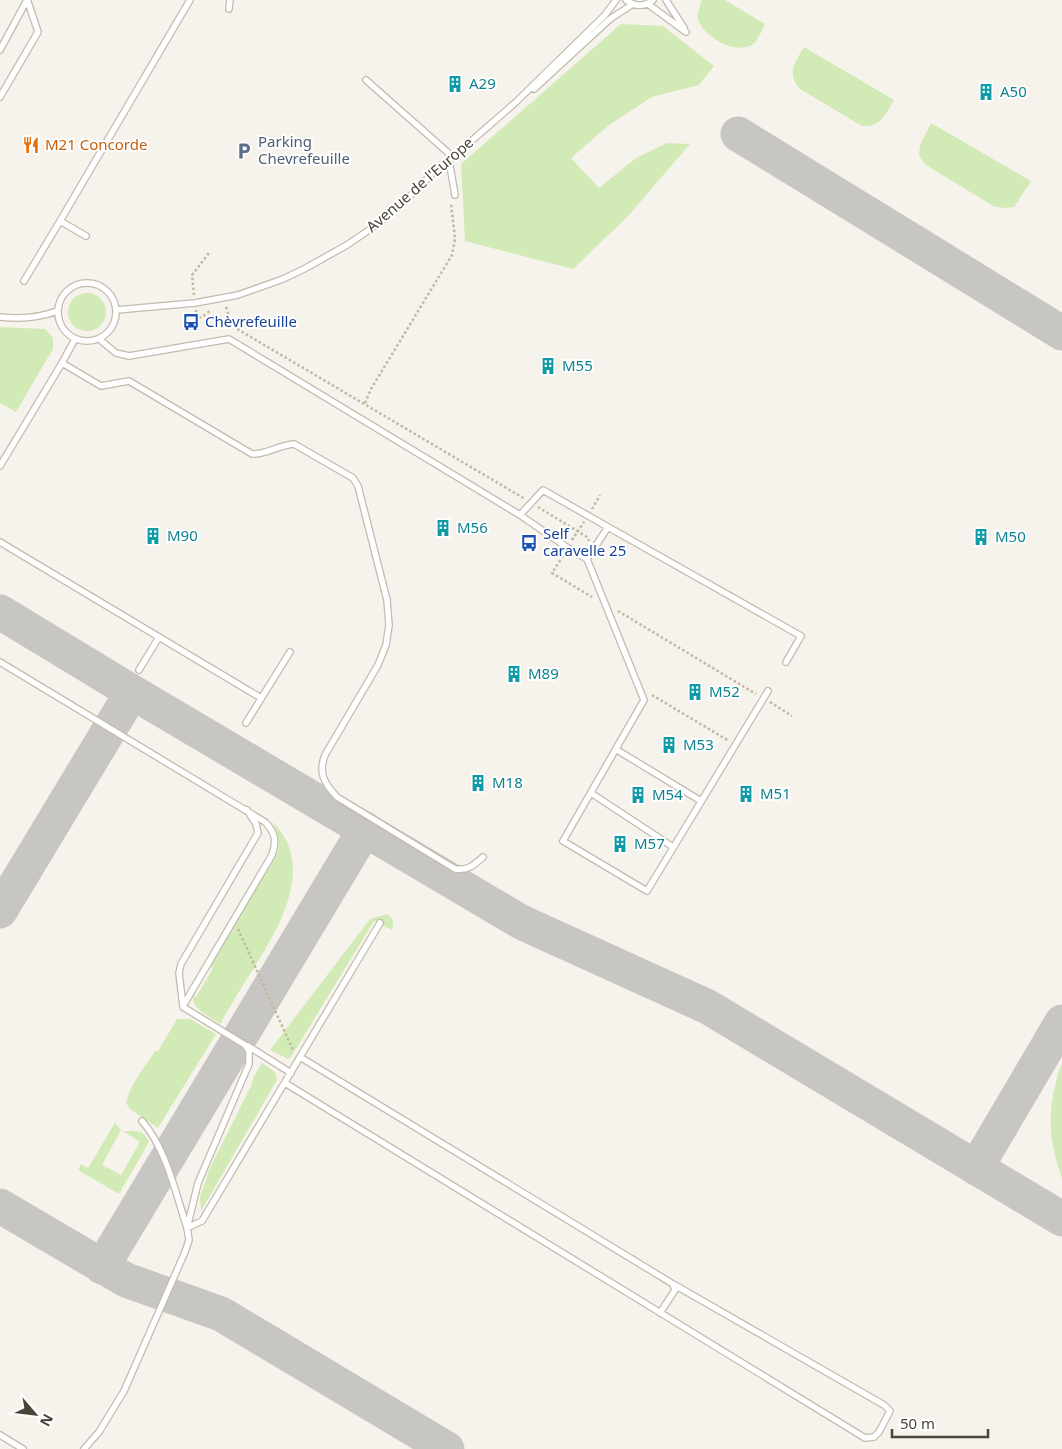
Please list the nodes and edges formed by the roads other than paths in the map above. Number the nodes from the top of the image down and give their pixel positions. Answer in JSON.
{"nodes":[{"id":1,"x":190,"y":0,"type":"edge"},
{"id":2,"x":230,"y":0,"type":"edge"},
{"id":3,"x":616,"y":0,"type":"edge"},
{"id":4,"x":626,"y":0,"type":"edge"},
{"id":5,"x":666,"y":0,"type":"edge"},
{"id":6,"x":27,"y":1,"type":"edge"},
{"id":7,"x":651,"y":2,"type":"edge"},
{"id":8,"x":632,"y":4,"type":"junction"},
{"id":9,"x":229,"y":9,"type":"dead end"},
{"id":10,"x":0,"y":50,"type":"edge"},
{"id":11,"x":366,"y":80,"type":"dead end"},
{"id":12,"x":0,"y":97,"type":"edge"},
{"id":13,"x":516,"y":102,"type":"junction"},
{"id":14,"x":451,"y":159,"type":"junction"},
{"id":15,"x":453,"y":197,"type":"road end"},
{"id":16,"x":60,"y":222,"type":"junction"},
{"id":17,"x":86,"y":236,"type":"dead end"},
{"id":18,"x":24,"y":281,"type":"dead end"},
{"id":19,"x":116,"y":310,"type":"junction"},
{"id":20,"x":57,"y":311,"type":"junction"},
{"id":21,"x":0,"y":317,"type":"edge"},
{"id":22,"x":75,"y":339,"type":"junction"},
{"id":23,"x":99,"y":339,"type":"junction"},
{"id":24,"x":62,"y":364,"type":"junction"},
{"id":25,"x":0,"y":466,"type":"edge"},
{"id":26,"x":520,"y":515,"type":"junction"},
{"id":27,"x":608,"y":527,"type":"junction"},
{"id":28,"x":0,"y":542,"type":"edge"},
{"id":29,"x":587,"y":559,"type":"junction"},
{"id":30,"x":159,"y":637,"type":"junction"},
{"id":31,"x":290,"y":652,"type":"dead end"},
{"id":32,"x":0,"y":662,"type":"edge"},
{"id":33,"x":786,"y":662,"type":"dead end"},
{"id":34,"x":139,"y":670,"type":"dead end"},
{"id":35,"x":768,"y":692,"type":"dead end"},
{"id":36,"x":261,"y":698,"type":"junction"},
{"id":37,"x":246,"y":723,"type":"dead end"},
{"id":38,"x":617,"y":750,"type":"junction"},
{"id":39,"x":591,"y":793,"type":"junction"},
{"id":40,"x":701,"y":801,"type":"junction"},
{"id":41,"x":247,"y":810,"type":"junction"},
{"id":42,"x":673,"y":847,"type":"junction"},
{"id":43,"x":483,"y":857,"type":"dead end"},
{"id":44,"x":380,"y":923,"type":"dead end"},
{"id":45,"x":183,"y":1007,"type":"junction"},
{"id":46,"x":246,"y":1045,"type":"junction"},
{"id":47,"x":300,"y":1057,"type":"junction"},
{"id":48,"x":290,"y":1073,"type":"junction"},
{"id":49,"x":285,"y":1083,"type":"junction"},
{"id":50,"x":142,"y":1121,"type":"dead end"},
{"id":51,"x":187,"y":1228,"type":"junction"},
{"id":52,"x":674,"y":1284,"type":"junction"},
{"id":53,"x":660,"y":1313,"type":"junction"},
{"id":54,"x":0,"y":1435,"type":"edge"},
{"id":55,"x":23,"y":1449,"type":"edge"},
{"id":56,"x":84,"y":1449,"type":"edge"}],
"edges":[{"from":1,"to":16,"type":"lane"},
{"from":2,"to":9,"type":"lane"},
{"from":3,"to":13,"type":"lane"},
{"from":4,"to":8,"type":"lane"},
{"from":5,"to":7,"type":"lane"},
{"from":6,"to":10,"type":"lane"},
{"from":6,"to":12,"type":"lane"},
{"from":7,"to":8,"type":"lane"},
{"from":8,"to":13,"type":"lane"},
{"from":11,"to":14,"type":"lane"},
{"from":13,"to":14,"type":"lane","name":"Avenue de l'Europe"},
{"from":14,"to":15,"type":"lane"},
{"from":14,"to":19,"type":"lane","name":"Avenue de l'Europe"},
{"from":16,"to":17,"type":"lane"},
{"from":16,"to":18,"type":"lane"},
{"from":19,"to":20,"type":"lane"},
{"from":19,"to":23,"type":"lane"},
{"from":20,"to":21,"type":"lane"},
{"from":20,"to":22,"type":"lane"},
{"from":22,"to":23,"type":"lane"},
{"from":22,"to":24,"type":"lane"},
{"from":23,"to":26,"type":"lane"},
{"from":24,"to":25,"type":"lane"},
{"from":24,"to":43,"type":"lane"},
{"from":26,"to":27,"type":"lane"},
{"from":26,"to":29,"type":"lane"},
{"from":27,"to":29,"type":"lane"},
{"from":27,"to":33,"type":"lane"},
{"from":28,"to":30,"type":"lane"},
{"from":29,"to":38,"type":"lane"},
{"from":30,"to":34,"type":"lane"},
{"from":30,"to":36,"type":"lane"},
{"from":31,"to":36,"type":"lane"},
{"from":32,"to":41,"type":"lane"},
{"from":35,"to":40,"type":"lane"},
{"from":36,"to":37,"type":"lane"},
{"from":38,"to":39,"type":"lane"},
{"from":38,"to":40,"type":"lane"},
{"from":39,"to":42,"type":"lane"},
{"from":39,"to":42,"type":"lane"},
{"from":40,"to":42,"type":"lane"},
{"from":41,"to":45,"type":"lane"},
{"from":41,"to":45,"type":"lane"},
{"from":44,"to":47,"type":"lane"},
{"from":45,"to":46,"type":"lane"},
{"from":46,"to":48,"type":"lane"},
{"from":46,"to":51,"type":"lane"},
{"from":47,"to":48,"type":"lane"},
{"from":47,"to":52,"type":"lane"},
{"from":48,"to":49,"type":"lane"},
{"from":49,"to":51,"type":"lane"},
{"from":49,"to":53,"type":"lane"},
{"from":50,"to":51,"type":"lane"},
{"from":51,"to":56,"type":"lane"},
{"from":52,"to":53,"type":"lane"},
{"from":52,"to":53,"type":"lane"},
{"from":54,"to":55,"type":"lane"}]}
